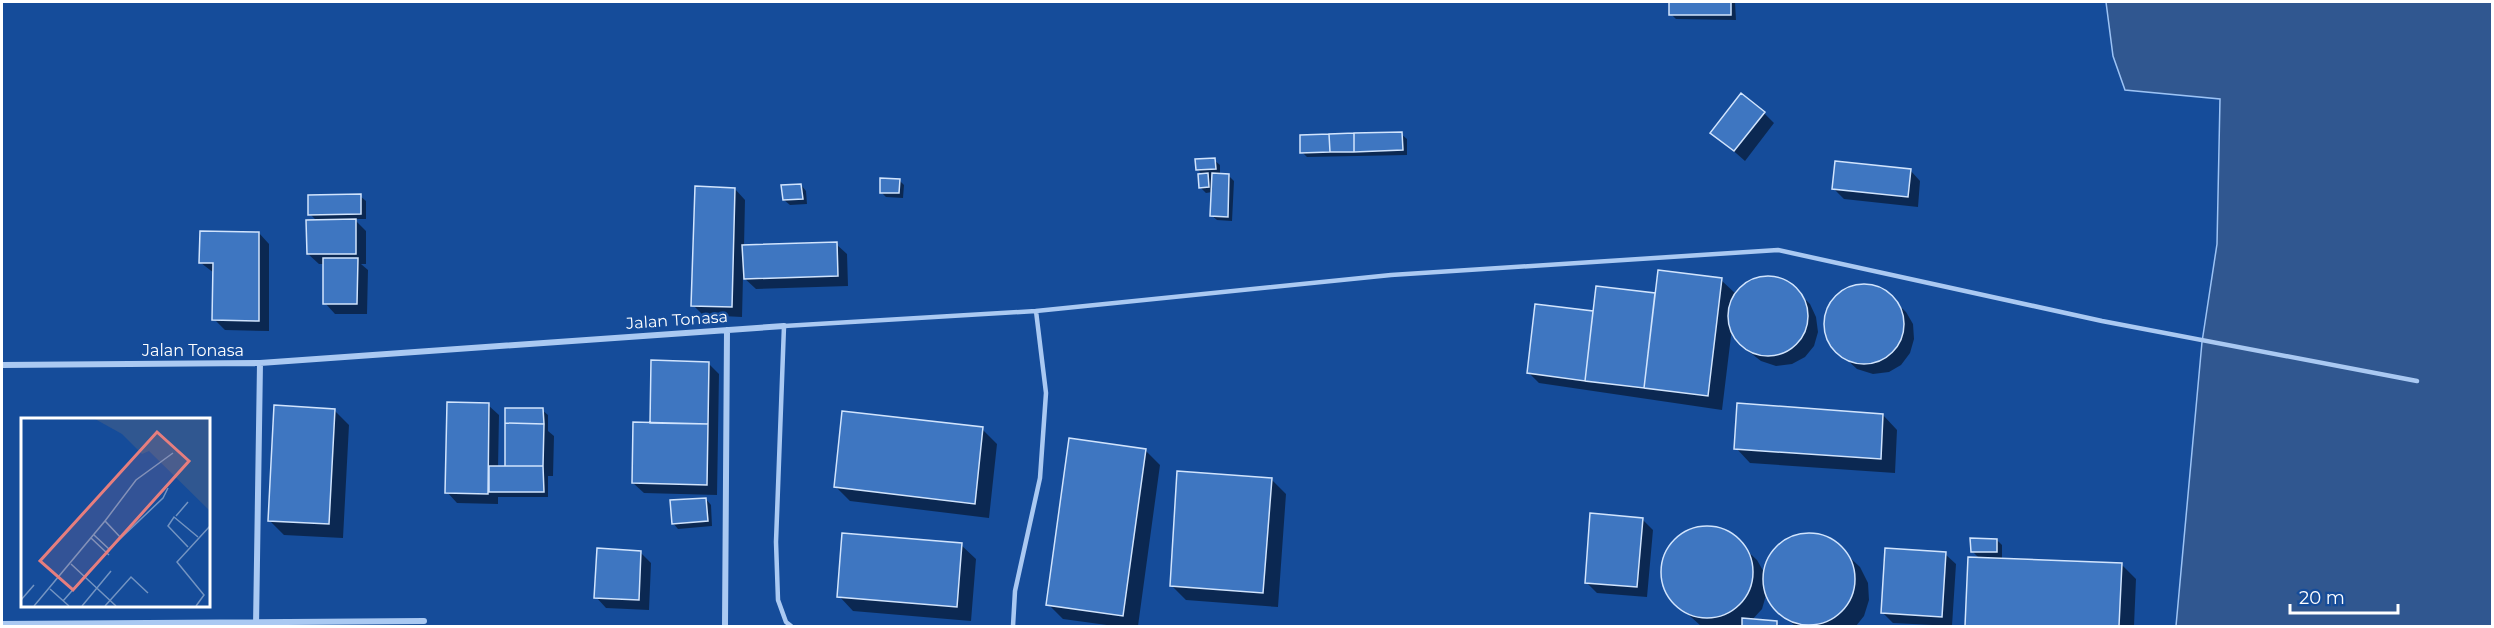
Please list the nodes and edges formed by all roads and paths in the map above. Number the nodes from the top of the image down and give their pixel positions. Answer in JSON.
{"nodes":[{"id":1,"x":1036,"y":311,"type":"junction"},
{"id":2,"x":784,"y":326,"type":"junction"},
{"id":3,"x":727,"y":330,"type":"junction"},
{"id":4,"x":260,"y":363,"type":"junction"},
{"id":5,"x":2,"y":365,"type":"edge"},
{"id":6,"x":2417,"y":381,"type":"dead end"},
{"id":7,"x":424,"y":621,"type":"dead end"},
{"id":8,"x":2,"y":624,"type":"edge"},
{"id":9,"x":256,"y":625,"type":"edge"},
{"id":10,"x":725,"y":627,"type":"edge"},
{"id":11,"x":792,"y":627,"type":"edge"},
{"id":12,"x":1013,"y":627,"type":"edge"}],
"edges":[{"from":1,"to":2,"type":"lane","name":"Jalan Tonasa"},
{"from":1,"to":6,"type":"lane","name":"Jalan Tonasa"},
{"from":1,"to":12,"type":"lane"},
{"from":2,"to":3,"type":"street","name":"Jalan Tonasa"},
{"from":2,"to":11,"type":"lane"},
{"from":3,"to":4,"type":"street","name":"Jalan Tonasa"},
{"from":3,"to":10,"type":"street"},
{"from":4,"to":5,"type":"street","name":"Jalan Tonasa"},
{"from":4,"to":9,"type":"street"},
{"from":7,"to":9,"type":"street"},
{"from":8,"to":9,"type":"street"}]}
